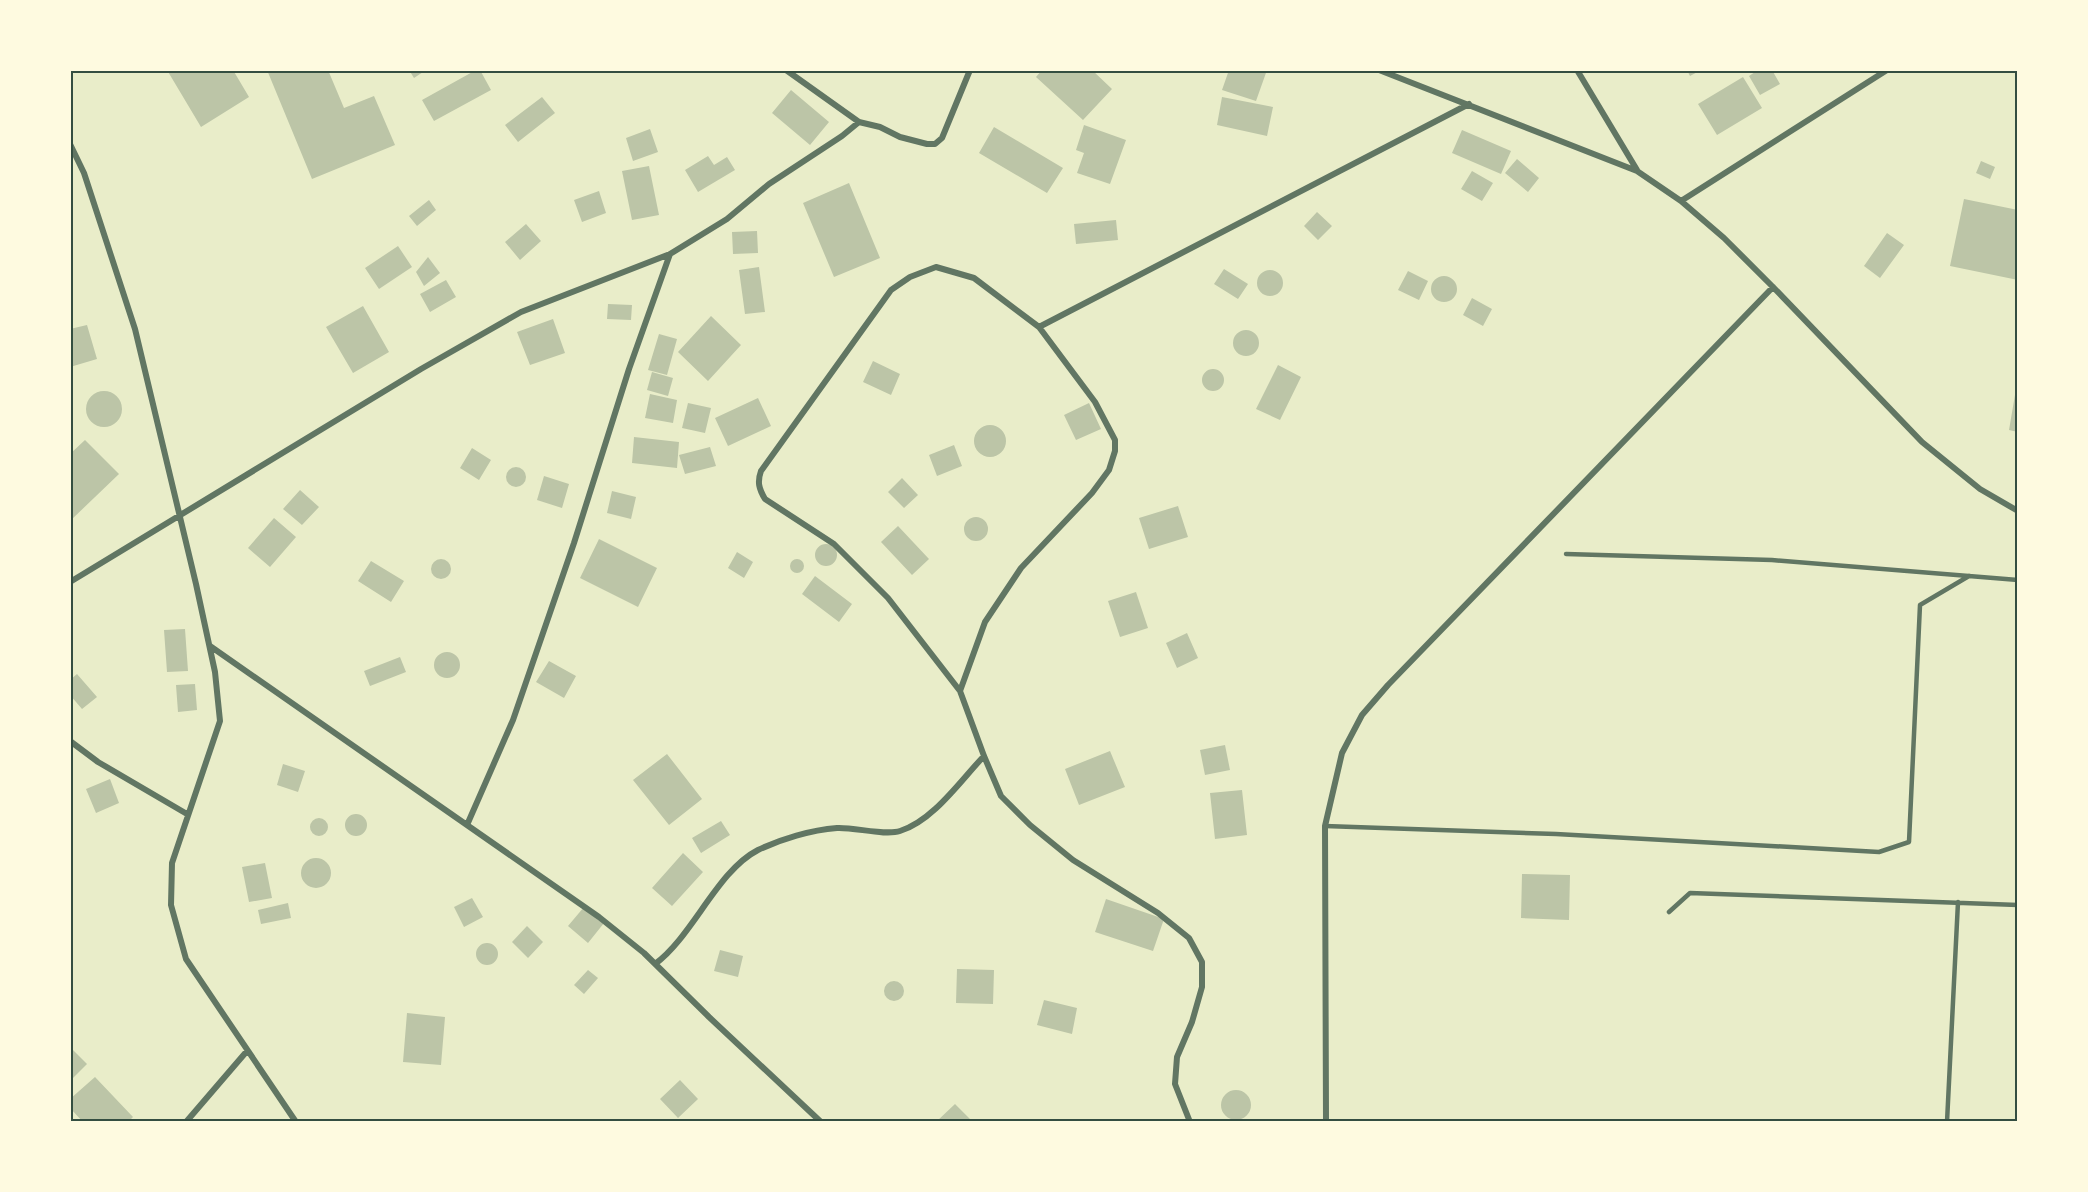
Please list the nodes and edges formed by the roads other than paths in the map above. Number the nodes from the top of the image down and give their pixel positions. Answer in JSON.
{"nodes":[{"id":1,"x":786,"y":70,"type":"edge"},
{"id":2,"x":970,"y":70,"type":"edge"},
{"id":3,"x":1379,"y":70,"type":"edge"},
{"id":4,"x":1577,"y":70,"type":"edge"},
{"id":5,"x":1887,"y":70,"type":"edge"},
{"id":6,"x":1469,"y":104,"type":"junction"},
{"id":7,"x":859,"y":122,"type":"junction"},
{"id":8,"x":70,"y":144,"type":"edge"},
{"id":9,"x":1637,"y":171,"type":"junction"},
{"id":10,"x":1681,"y":201,"type":"junction"},
{"id":11,"x":670,"y":254,"type":"junction"},
{"id":12,"x":1773,"y":286,"type":"junction"},
{"id":13,"x":1039,"y":327,"type":"junction"},
{"id":14,"x":2018,"y":511,"type":"edge"},
{"id":15,"x":180,"y":516,"type":"junction"},
{"id":16,"x":1566,"y":554,"type":"dead end"},
{"id":17,"x":1969,"y":576,"type":"junction"},
{"id":18,"x":2018,"y":580,"type":"edge"},
{"id":19,"x":70,"y":582,"type":"edge"},
{"id":20,"x":209,"y":646,"type":"junction"},
{"id":21,"x":960,"y":691,"type":"junction"},
{"id":22,"x":70,"y":741,"type":"edge"},
{"id":23,"x":984,"y":756,"type":"junction"},
{"id":24,"x":187,"y":814,"type":"junction"},
{"id":25,"x":466,"y":825,"type":"junction"},
{"id":26,"x":1325,"y":826,"type":"junction"},
{"id":27,"x":1958,"y":902,"type":"junction"},
{"id":28,"x":2018,"y":905,"type":"edge"},
{"id":29,"x":1669,"y":912,"type":"dead end"},
{"id":30,"x":655,"y":964,"type":"junction"},
{"id":31,"x":247,"y":1051,"type":"junction"},
{"id":32,"x":186,"y":1122,"type":"edge"},
{"id":33,"x":296,"y":1122,"type":"edge"},
{"id":34,"x":821,"y":1122,"type":"edge"},
{"id":35,"x":1190,"y":1122,"type":"edge"},
{"id":36,"x":1326,"y":1122,"type":"edge"},
{"id":37,"x":1947,"y":1122,"type":"edge"}],
"edges":[{"from":1,"to":7,"type":"street"},
{"from":2,"to":7,"type":"street"},
{"from":3,"to":6,"type":"street"},
{"from":4,"to":9,"type":"street"},
{"from":5,"to":10,"type":"street"},
{"from":6,"to":9,"type":"street"},
{"from":6,"to":13,"type":"street"},
{"from":7,"to":11,"type":"street"},
{"from":8,"to":15,"type":"street"},
{"from":9,"to":10,"type":"street"},
{"from":10,"to":12,"type":"street"},
{"from":11,"to":15,"type":"street"},
{"from":11,"to":25,"type":"street"},
{"from":12,"to":14,"type":"street"},
{"from":12,"to":26,"type":"street"},
{"from":13,"to":21,"type":"street"},
{"from":13,"to":21,"type":"street"},
{"from":15,"to":19,"type":"street"},
{"from":15,"to":20,"type":"street"},
{"from":16,"to":17,"type":"lane"},
{"from":17,"to":18,"type":"lane"},
{"from":17,"to":26,"type":"lane"},
{"from":20,"to":24,"type":"street"},
{"from":20,"to":25,"type":"street"},
{"from":21,"to":23,"type":"street"},
{"from":22,"to":24,"type":"street"},
{"from":23,"to":30,"type":"street"},
{"from":23,"to":35,"type":"street"},
{"from":24,"to":31,"type":"street"},
{"from":25,"to":30,"type":"street"},
{"from":26,"to":36,"type":"street"},
{"from":27,"to":28,"type":"lane"},
{"from":27,"to":29,"type":"lane"},
{"from":27,"to":37,"type":"lane"},
{"from":30,"to":34,"type":"street"},
{"from":31,"to":32,"type":"street"},
{"from":31,"to":33,"type":"street"}]}
